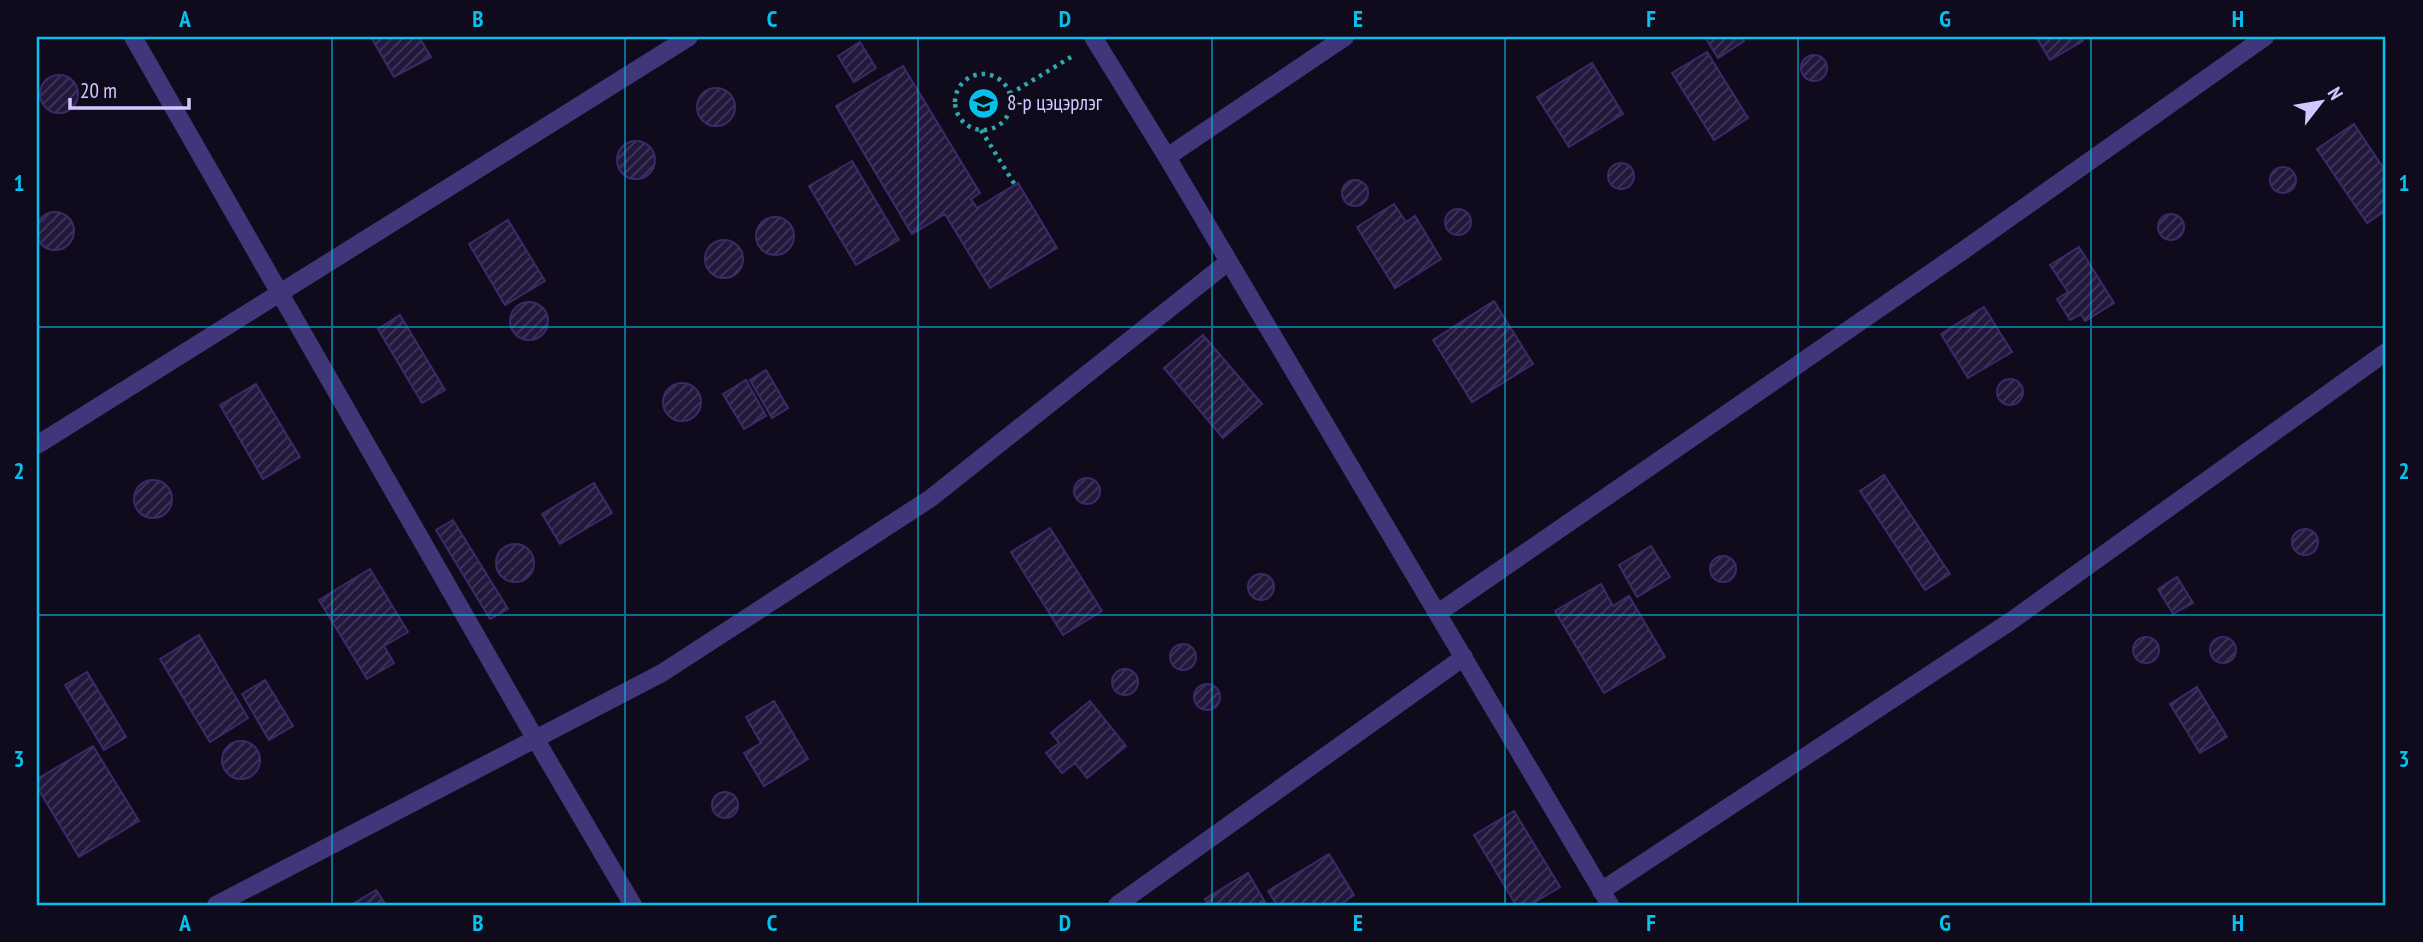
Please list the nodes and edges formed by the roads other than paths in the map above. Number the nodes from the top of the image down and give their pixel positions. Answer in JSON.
{"nodes":[{"id":1,"x":134,"y":37,"type":"edge"},
{"id":2,"x":689,"y":37,"type":"edge"},
{"id":3,"x":1345,"y":37,"type":"edge"},
{"id":4,"x":2264,"y":37,"type":"edge"},
{"id":5,"x":1094,"y":39,"type":"edge"},
{"id":6,"x":1167,"y":157,"type":"junction"},
{"id":7,"x":1228,"y":262,"type":"junction"},
{"id":8,"x":280,"y":294,"type":"junction"},
{"id":9,"x":2386,"y":352,"type":"edge"},
{"id":10,"x":37,"y":445,"type":"edge"},
{"id":11,"x":1438,"y":613,"type":"junction"},
{"id":12,"x":1464,"y":657,"type":"junction"},
{"id":13,"x":536,"y":740,"type":"junction"},
{"id":14,"x":1605,"y":898,"type":"edge"},
{"id":15,"x":216,"y":905,"type":"edge"},
{"id":16,"x":633,"y":905,"type":"edge"},
{"id":17,"x":1117,"y":905,"type":"edge"}],
"edges":[{"from":1,"to":8,"type":"street"},
{"from":2,"to":8,"type":"street"},
{"from":3,"to":6,"type":"street"},
{"from":4,"to":11,"type":"street"},
{"from":5,"to":6,"type":"street"},
{"from":6,"to":7,"type":"street"},
{"from":7,"to":11,"type":"street"},
{"from":7,"to":13,"type":"street"},
{"from":8,"to":10,"type":"street"},
{"from":8,"to":13,"type":"street"},
{"from":9,"to":14,"type":"street"},
{"from":11,"to":12,"type":"street"},
{"from":12,"to":14,"type":"street"},
{"from":12,"to":17,"type":"street"},
{"from":13,"to":15,"type":"street"},
{"from":13,"to":16,"type":"street"}]}
